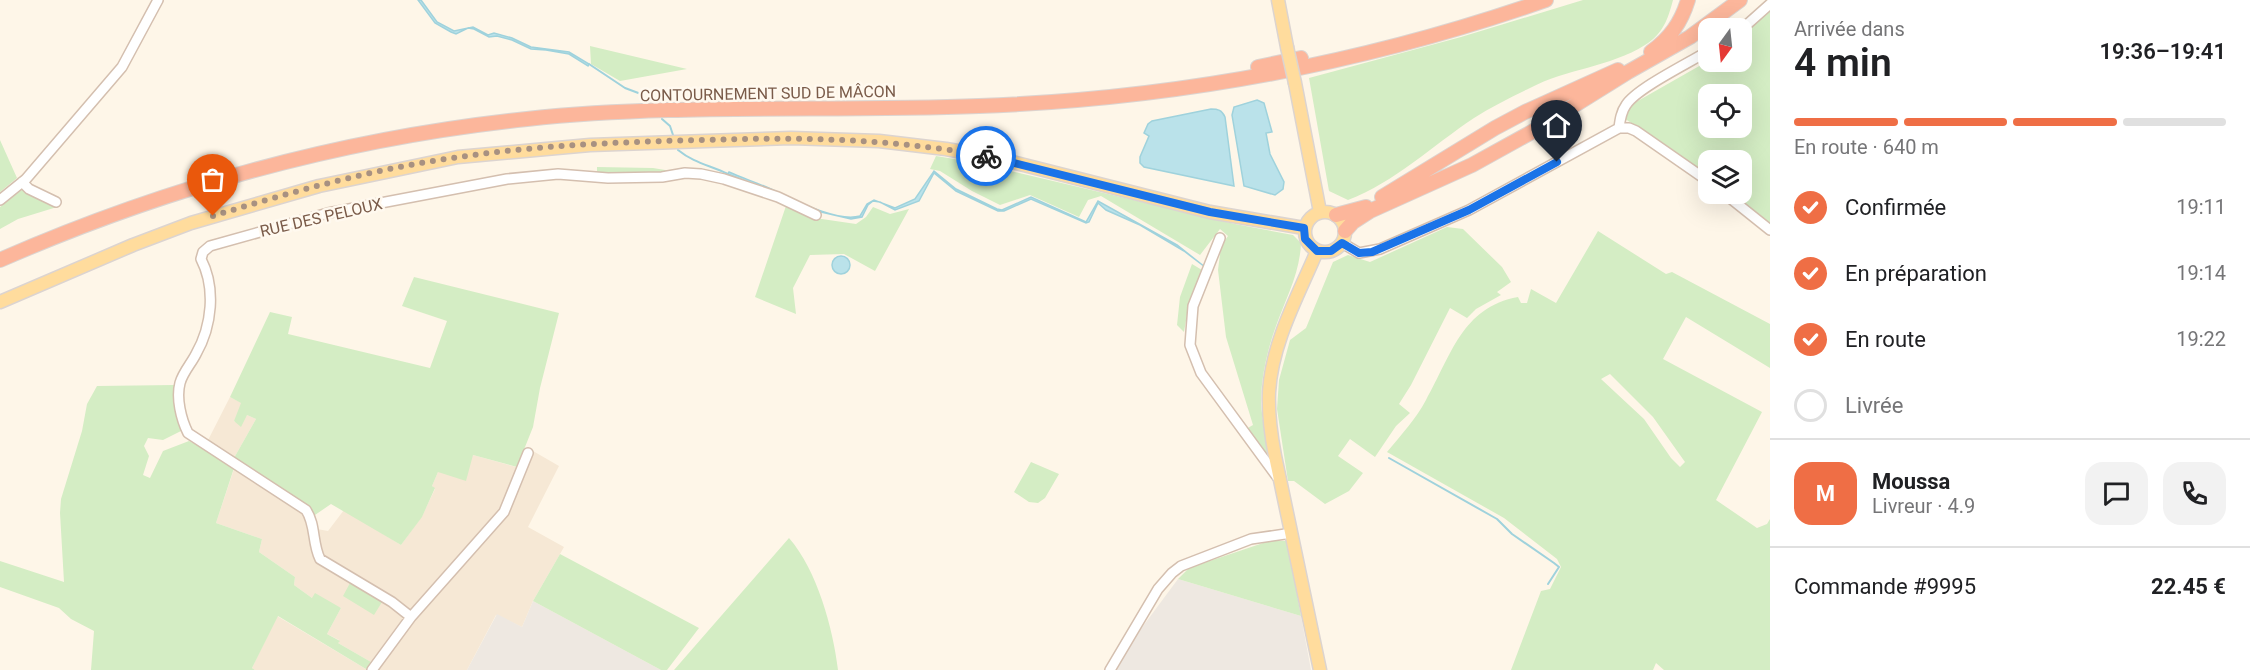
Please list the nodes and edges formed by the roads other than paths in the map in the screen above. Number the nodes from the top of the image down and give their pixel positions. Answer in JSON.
{"nodes":[{"id":1,"x":158,"y":0,"type":"edge"},
{"id":2,"x":1278,"y":0,"type":"edge"},
{"id":3,"x":1518,"y":0,"type":"edge"},
{"id":4,"x":1546,"y":0,"type":"edge"},
{"id":5,"x":1688,"y":0,"type":"edge"},
{"id":6,"x":1740,"y":0,"type":"edge"},
{"id":7,"x":1770,"y":4,"type":"edge"},
{"id":8,"x":1752,"y":20,"type":"edge"},
{"id":9,"x":1698,"y":57,"type":"edge"},
{"id":10,"x":1619,"y":128,"type":"junction"},
{"id":11,"x":1698,"y":174,"type":"edge"},
{"id":12,"x":21,"y":182,"type":"junction"},
{"id":13,"x":0,"y":200,"type":"edge"},
{"id":14,"x":56,"y":202,"type":"dead end"},
{"id":15,"x":1737,"y":204,"type":"edge"},
{"id":16,"x":1320,"y":212,"type":"junction"},
{"id":17,"x":816,"y":215,"type":"dead end"},
{"id":18,"x":1336,"y":215,"type":"junction"},
{"id":19,"x":1304,"y":228,"type":"junction"},
{"id":20,"x":1770,"y":231,"type":"edge"},
{"id":21,"x":1343,"y":237,"type":"junction"},
{"id":22,"x":1220,"y":238,"type":"dead end"},
{"id":23,"x":0,"y":250,"type":"edge"},
{"id":24,"x":1317,"y":251,"type":"junction"},
{"id":25,"x":0,"y":260,"type":"edge"},
{"id":26,"x":0,"y":302,"type":"edge"},
{"id":27,"x":528,"y":453,"type":"dead end"},
{"id":28,"x":1280,"y":480,"type":"junction"},
{"id":29,"x":1292,"y":533,"type":"junction"},
{"id":30,"x":411,"y":617,"type":"junction"},
{"id":31,"x":372,"y":670,"type":"edge"},
{"id":32,"x":1110,"y":670,"type":"edge"},
{"id":33,"x":1320,"y":670,"type":"edge"}],
"edges":[{"from":1,"to":12,"type":"street"},
{"from":2,"to":16,"type":"main road","bridge":true},
{"from":3,"to":23,"type":"highway","name":"CONTOURNEMENT SUD DE MÂCON"},
{"from":4,"to":25,"type":"highway","name":"CONTOURNEMENT SUD DE MÂCON"},
{"from":5,"to":18,"type":"highway"},
{"from":6,"to":21,"type":"highway"},
{"from":7,"to":8,"type":"street"},
{"from":9,"to":10,"type":"street"},
{"from":10,"to":11,"type":"street"},
{"from":10,"to":21,"type":"street"},
{"from":12,"to":13,"type":"street"},
{"from":12,"to":14,"type":"street"},
{"from":15,"to":20,"type":"street"},
{"from":16,"to":18,"type":"main road"},
{"from":16,"to":19,"type":"main road"},
{"from":17,"to":30,"type":"street","name":"RUE DES PELOUX"},
{"from":18,"to":21,"type":"main road"},
{"from":19,"to":24,"type":"main road"},
{"from":19,"to":26,"type":"main road"},
{"from":21,"to":24,"type":"main road"},
{"from":22,"to":28,"type":"street"},
{"from":24,"to":28,"type":"main road"},
{"from":27,"to":30,"type":"street"},
{"from":28,"to":29,"type":"main road"},
{"from":29,"to":32,"type":"street"},
{"from":29,"to":33,"type":"main road"},
{"from":30,"to":31,"type":"street"}]}
